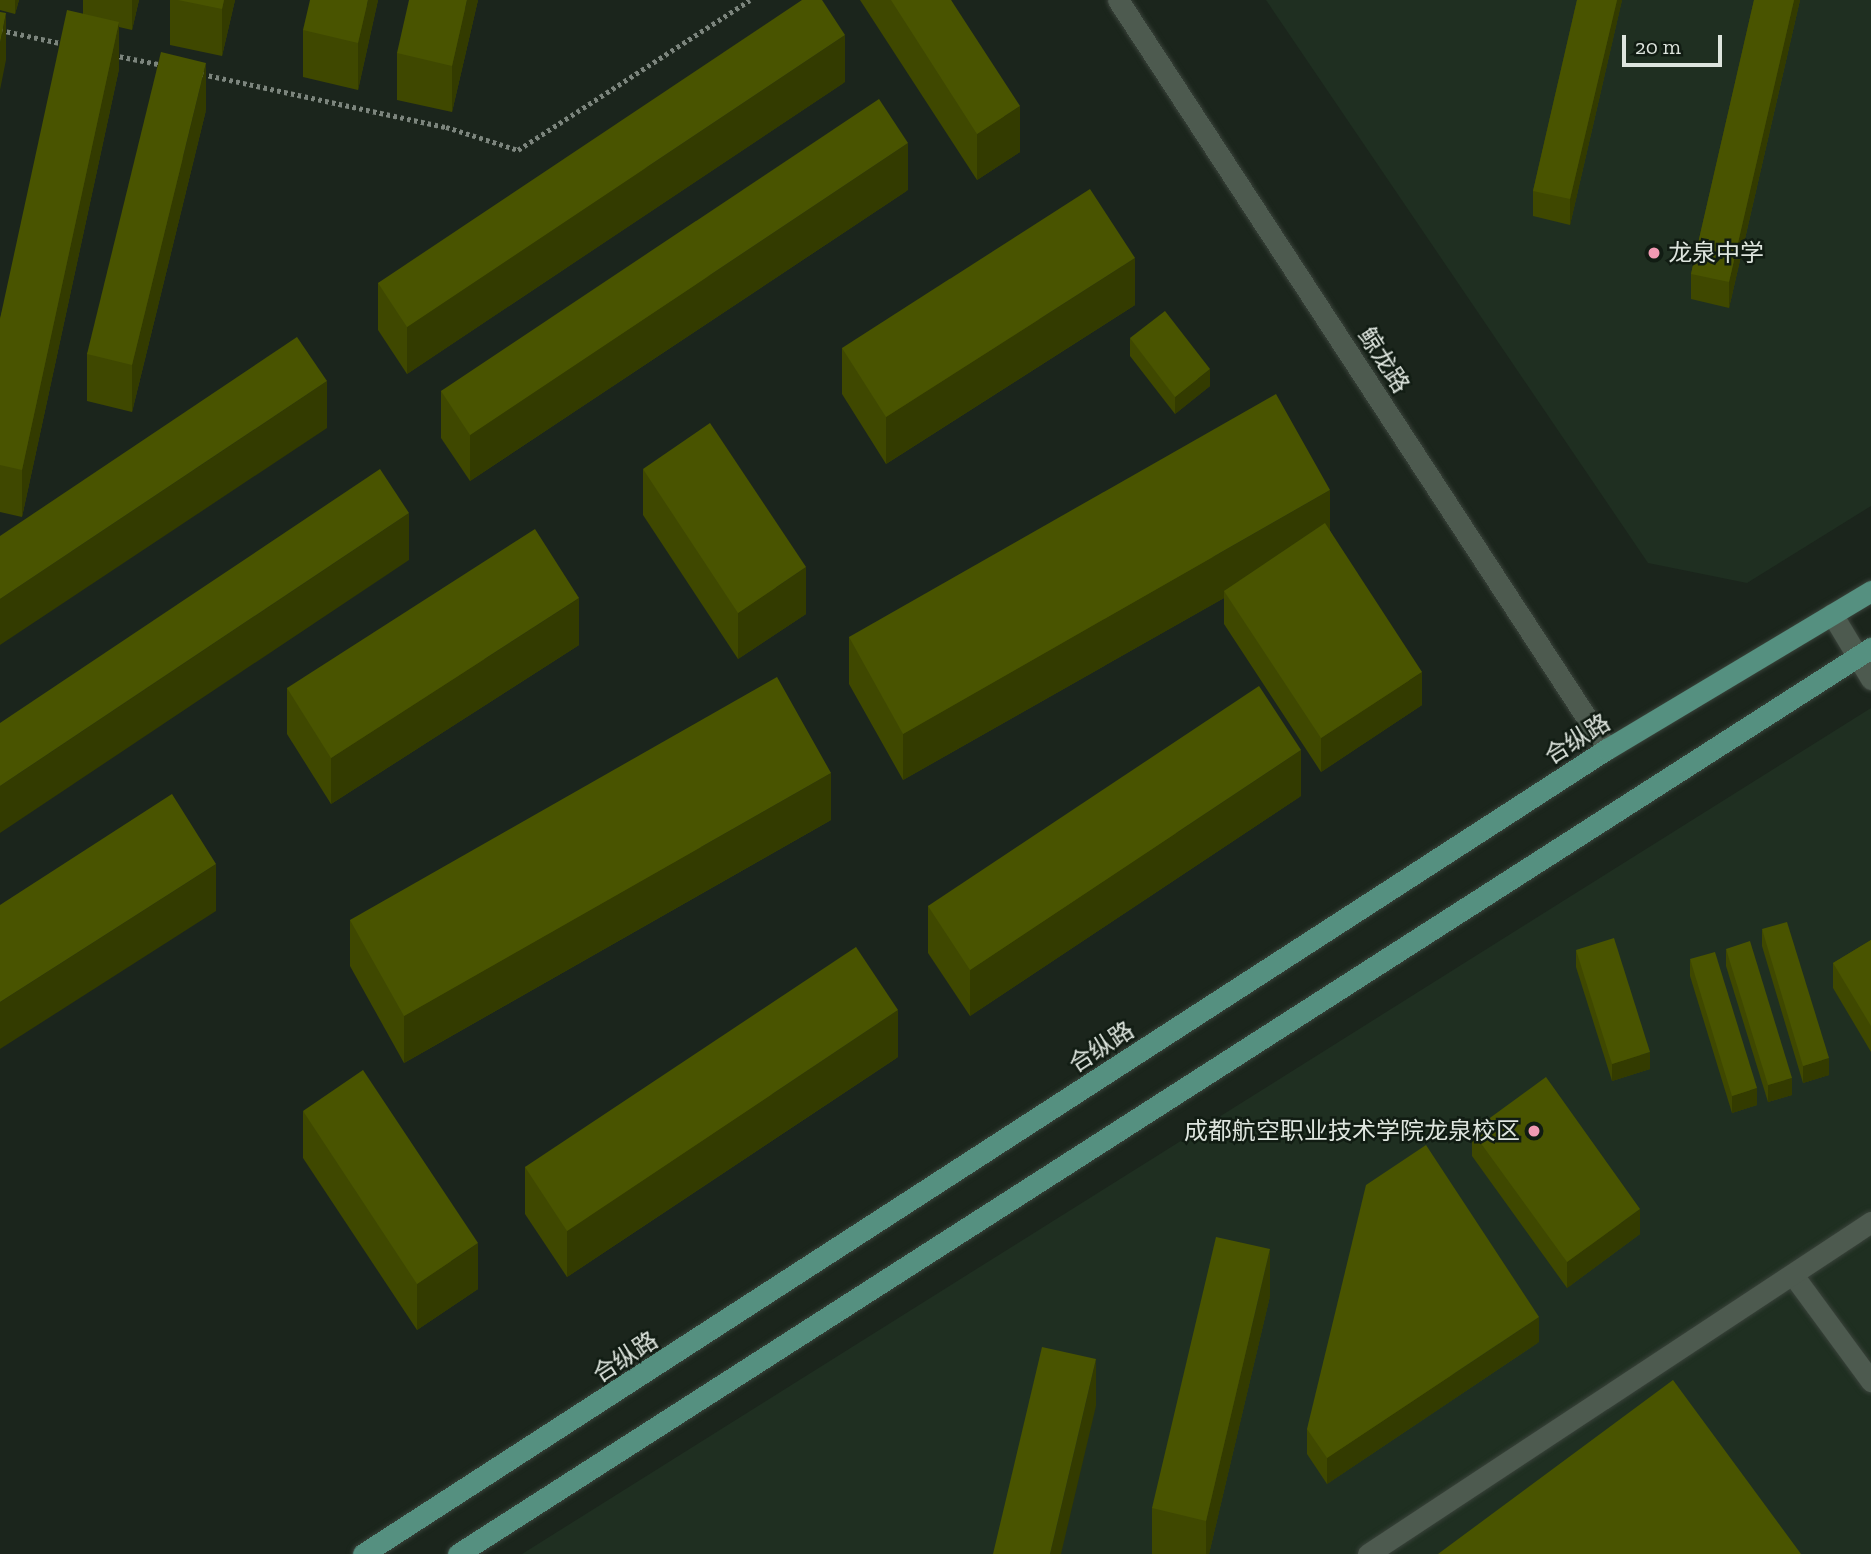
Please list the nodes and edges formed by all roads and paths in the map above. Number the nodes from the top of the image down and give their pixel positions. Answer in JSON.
{"nodes":[{"id":1,"x":750,"y":0,"type":"edge"},
{"id":2,"x":1118,"y":0,"type":"edge"},
{"id":3,"x":0,"y":30,"type":"edge"},
{"id":4,"x":68,"y":45,"type":"edge"},
{"id":5,"x":108,"y":53,"type":"edge"},
{"id":6,"x":176,"y":68,"type":"edge"},
{"id":7,"x":189,"y":71,"type":"edge"},
{"id":8,"x":1871,"y":591,"type":"edge"},
{"id":9,"x":1832,"y":614,"type":"junction"},
{"id":10,"x":1864,"y":653,"type":"edge"},
{"id":11,"x":1871,"y":679,"type":"edge"},
{"id":12,"x":1607,"y":749,"type":"junction"},
{"id":13,"x":1871,"y":1222,"type":"edge"},
{"id":14,"x":1793,"y":1275,"type":"junction"},
{"id":15,"x":1871,"y":1381,"type":"edge"},
{"id":16,"x":363,"y":1554,"type":"edge"},
{"id":17,"x":458,"y":1554,"type":"edge"},
{"id":18,"x":1368,"y":1554,"type":"edge"}],
"edges":[{"from":1,"to":7,"type":"path"},
{"from":2,"to":12,"type":"street","name":"鲸龙路"},
{"from":3,"to":4,"type":"path"},
{"from":5,"to":6,"type":"path"},
{"from":8,"to":9,"type":"main road","name":"合纵路"},
{"from":9,"to":10,"type":"street"},
{"from":9,"to":12,"type":"main road","name":"合纵路"},
{"from":10,"to":11,"type":"street"},
{"from":10,"to":17,"type":"main road"},
{"from":12,"to":16,"type":"main road","name":"合纵路"},
{"from":13,"to":14,"type":"street"},
{"from":14,"to":15,"type":"street"},
{"from":14,"to":18,"type":"street"}]}
